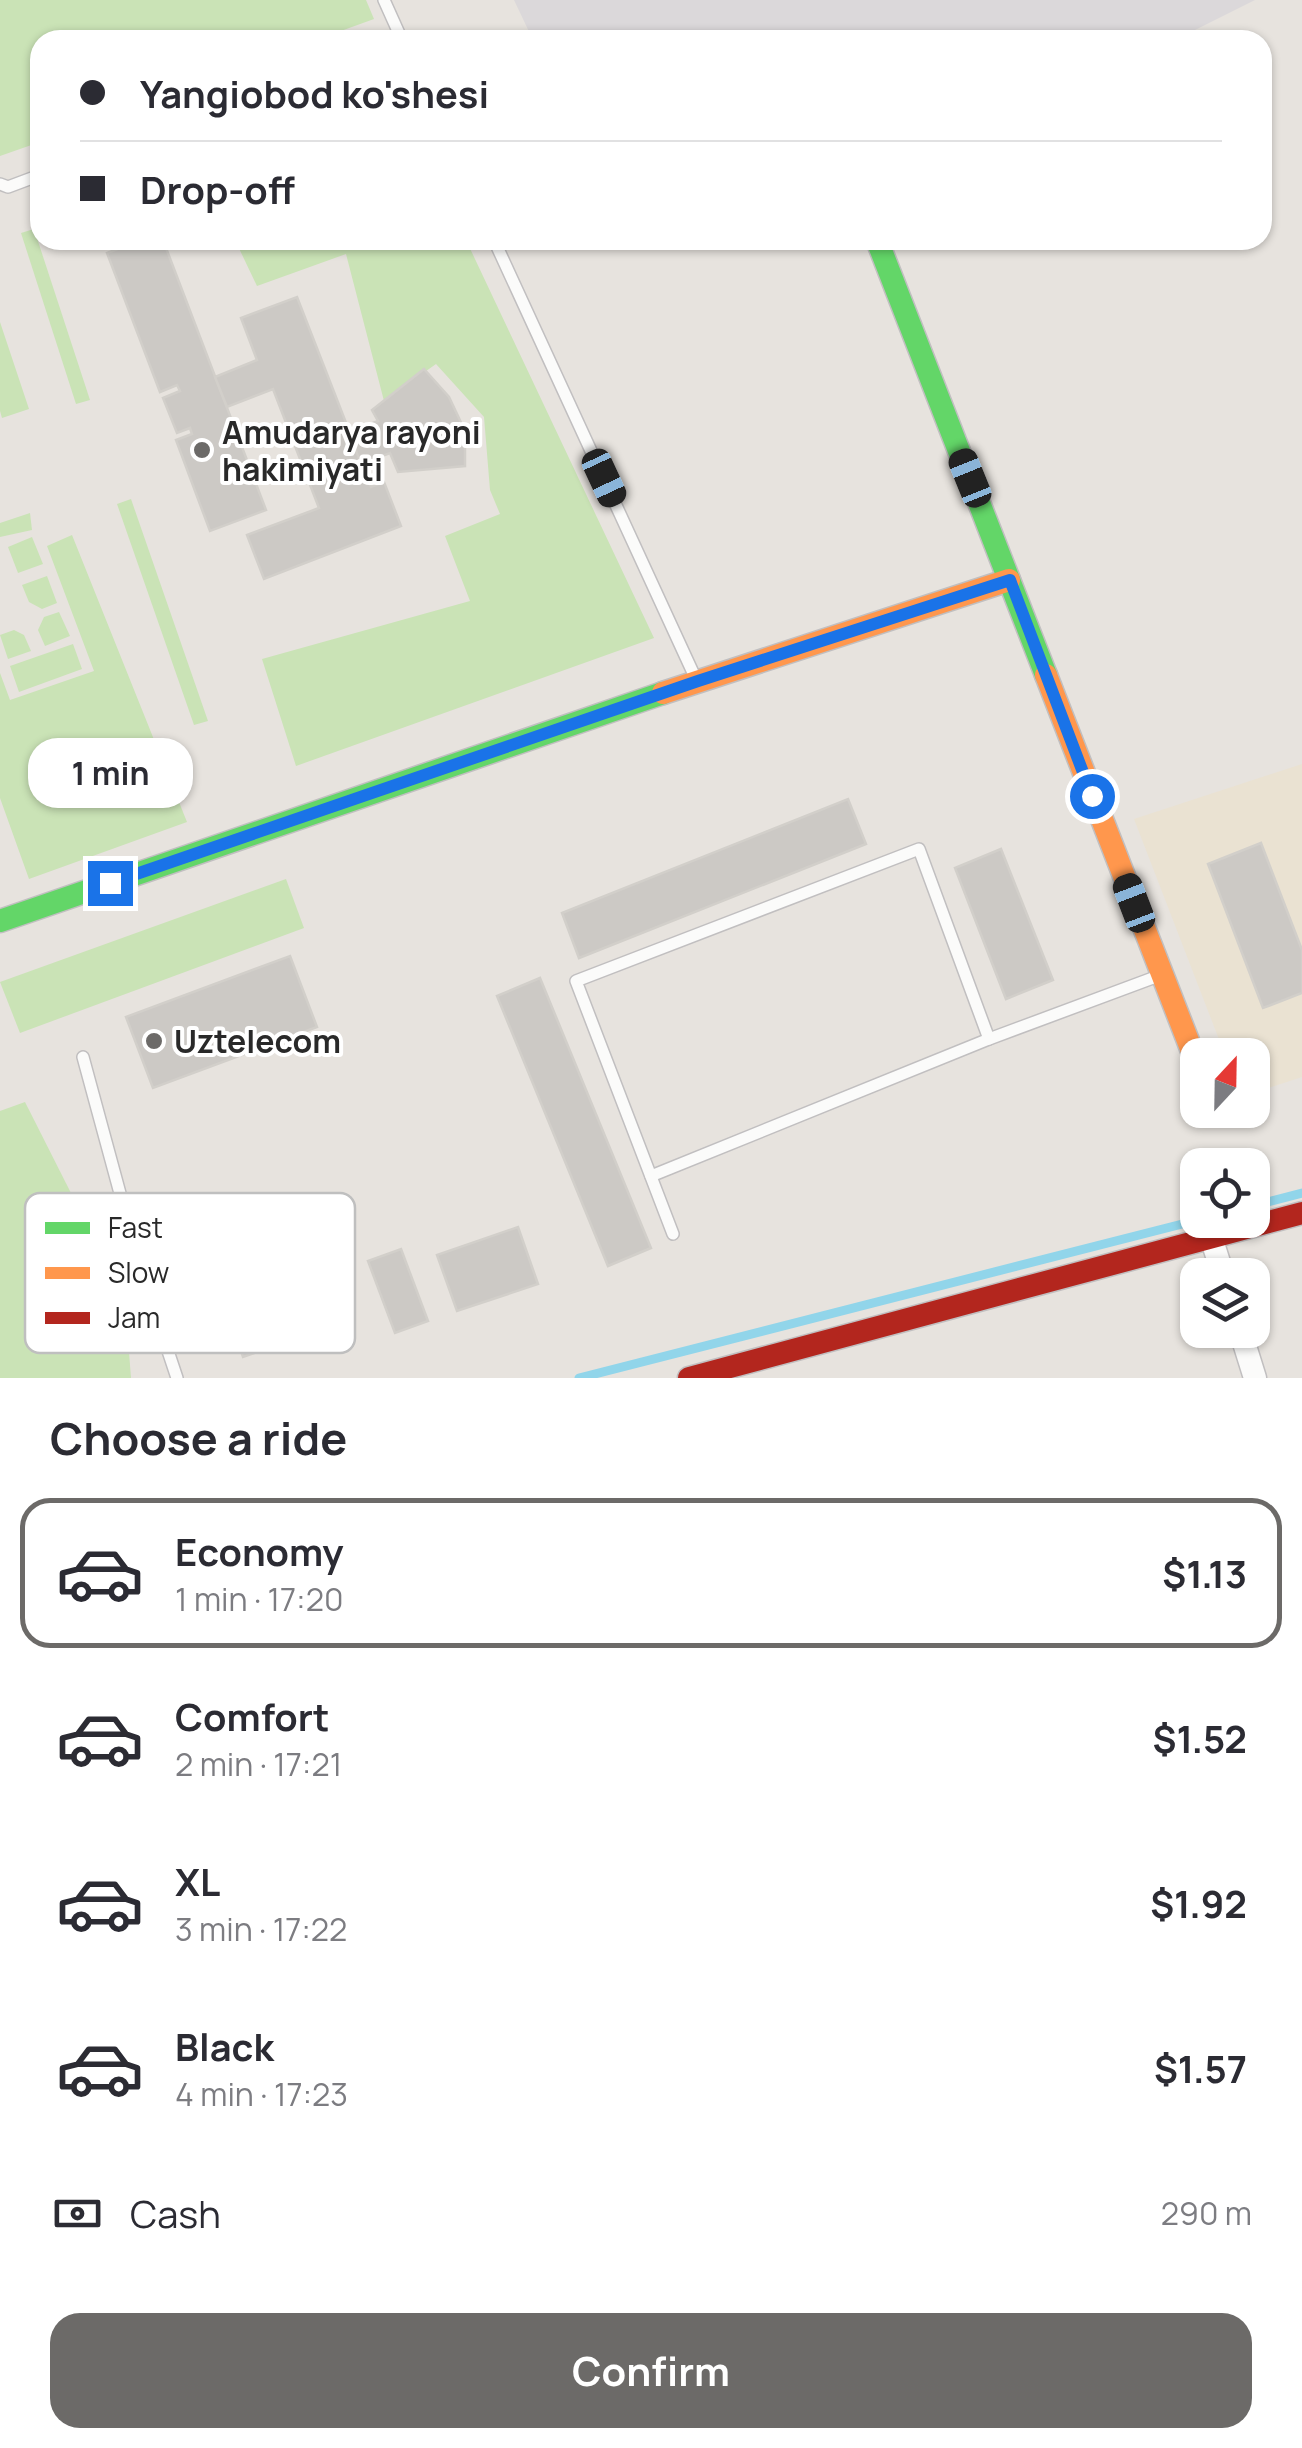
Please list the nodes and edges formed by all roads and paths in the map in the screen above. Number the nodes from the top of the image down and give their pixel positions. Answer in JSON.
{"nodes":[{"id":1,"x":384,"y":0,"type":"edge"},
{"id":2,"x":398,"y":30,"type":"edge"},
{"id":3,"x":30,"y":179,"type":"edge"},
{"id":4,"x":0,"y":184,"type":"edge"},
{"id":5,"x":499,"y":250,"type":"edge"},
{"id":6,"x":881,"y":250,"type":"edge"},
{"id":7,"x":1010,"y":580,"type":"junction"},
{"id":8,"x":698,"y":681,"type":"junction"},
{"id":9,"x":0,"y":920,"type":"edge"},
{"id":10,"x":1161,"y":975,"type":"junction"},
{"id":11,"x":1186,"y":1038,"type":"edge"},
{"id":12,"x":990,"y":1039,"type":"junction"},
{"id":13,"x":83,"y":1057,"type":"dead end"},
{"id":14,"x":651,"y":1176,"type":"junction"},
{"id":15,"x":120,"y":1193,"type":"edge"},
{"id":16,"x":1302,"y":1212,"type":"edge"},
{"id":17,"x":1270,"y":1221,"type":"edge"},
{"id":18,"x":673,"y":1234,"type":"dead end"},
{"id":19,"x":1207,"y":1238,"type":"edge"},
{"id":20,"x":1246,"y":1348,"type":"edge"},
{"id":21,"x":168,"y":1353,"type":"edge"},
{"id":22,"x":176,"y":1378,"type":"edge"},
{"id":23,"x":689,"y":1378,"type":"edge"},
{"id":24,"x":1255,"y":1378,"type":"edge"}],
"edges":[{"from":1,"to":2,"type":"lane"},
{"from":3,"to":4,"type":"lane"},
{"from":5,"to":8,"type":"lane"},
{"from":6,"to":7,"type":"street"},
{"from":7,"to":8,"type":"street"},
{"from":7,"to":10,"type":"street"},
{"from":8,"to":9,"type":"street"},
{"from":10,"to":11,"type":"street"},
{"from":10,"to":12,"type":"lane"},
{"from":12,"to":14,"type":"lane"},
{"from":12,"to":14,"type":"lane"},
{"from":13,"to":15,"type":"lane"},
{"from":14,"to":18,"type":"lane"},
{"from":16,"to":17,"type":"street"},
{"from":19,"to":23,"type":"street"},
{"from":20,"to":24,"type":"street"},
{"from":21,"to":22,"type":"lane"}]}
